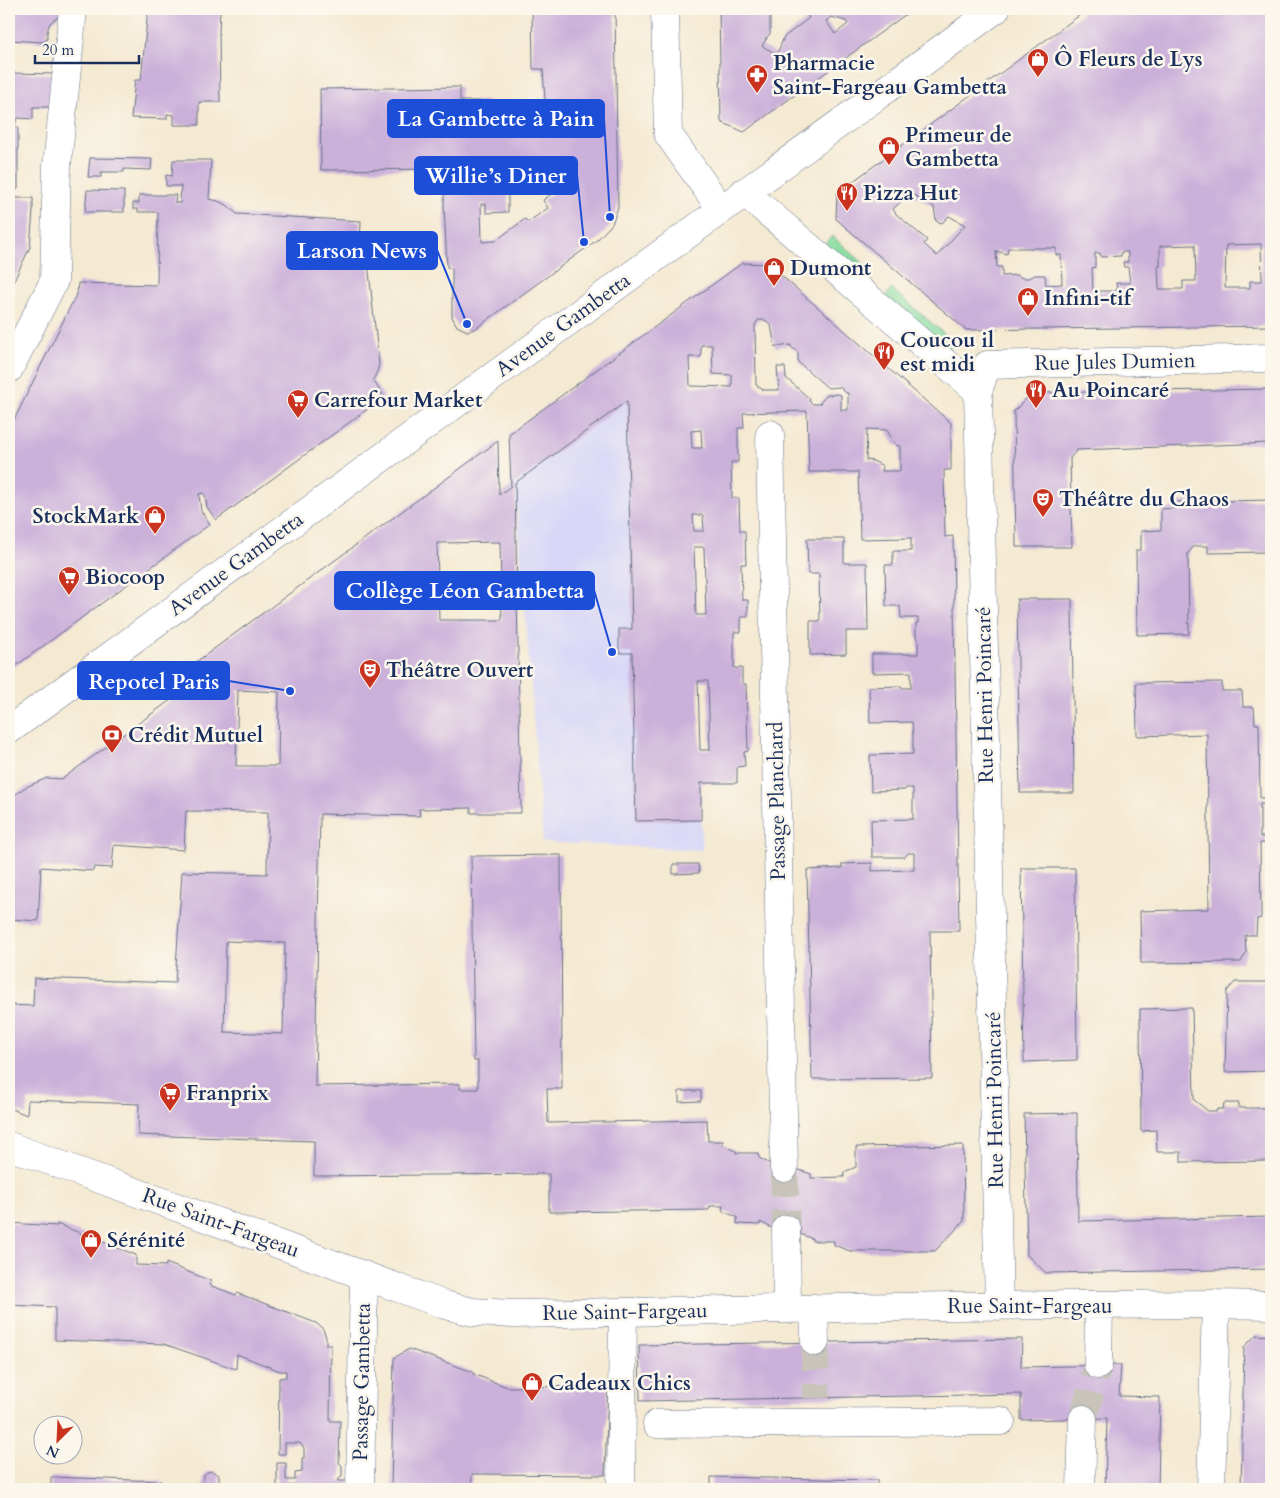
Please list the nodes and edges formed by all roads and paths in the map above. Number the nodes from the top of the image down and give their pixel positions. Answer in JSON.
{"nodes":[{"id":1,"x":73,"y":9,"type":"edge"},
{"id":2,"x":665,"y":9,"type":"edge"},
{"id":3,"x":996,"y":9,"type":"edge"},
{"id":4,"x":744,"y":192,"type":"junction"},
{"id":5,"x":721,"y":209,"type":"junction"},
{"id":6,"x":1271,"y":358,"type":"edge"},
{"id":7,"x":9,"y":369,"type":"edge"},
{"id":8,"x":978,"y":391,"type":"junction"},
{"id":9,"x":770,"y":434,"type":"dead end"},
{"id":10,"x":9,"y":730,"type":"edge"},
{"id":11,"x":9,"y":1146,"type":"edge"},
{"id":12,"x":784,"y":1168,"type":"tunnel mouth"},
{"id":13,"x":786,"y":1229,"type":"tunnel mouth"},
{"id":14,"x":364,"y":1275,"type":"junction"},
{"id":15,"x":1216,"y":1304,"type":"junction"},
{"id":16,"x":1271,"y":1305,"type":"edge"},
{"id":17,"x":999,"y":1306,"type":"junction"},
{"id":18,"x":1099,"y":1306,"type":"junction"},
{"id":19,"x":814,"y":1308,"type":"junction"},
{"id":20,"x":787,"y":1309,"type":"junction"},
{"id":21,"x":623,"y":1312,"type":"junction"},
{"id":22,"x":815,"y":1342,"type":"tunnel mouth"},
{"id":23,"x":1098,"y":1365,"type":"tunnel mouth"},
{"id":24,"x":1083,"y":1419,"type":"tunnel mouth"},
{"id":25,"x":1001,"y":1421,"type":"dead end"},
{"id":26,"x":657,"y":1424,"type":"dead end"},
{"id":27,"x":360,"y":1489,"type":"edge"},
{"id":28,"x":620,"y":1489,"type":"edge"},
{"id":29,"x":1081,"y":1489,"type":"edge"},
{"id":30,"x":1212,"y":1489,"type":"edge"}],
"edges":[{"from":1,"to":7,"type":"street"},
{"from":2,"to":5,"type":"street"},
{"from":3,"to":4,"type":"street","name":"Avenue Gambetta"},
{"from":4,"to":5,"type":"street","name":"Avenue Gambetta"},
{"from":4,"to":8,"type":"street"},
{"from":5,"to":10,"type":"street","name":"Avenue Gambetta"},
{"from":6,"to":8,"type":"street","name":"Rue Jules Dumien"},
{"from":8,"to":17,"type":"street","name":"Rue Henri Poincaré"},
{"from":9,"to":12,"type":"street","name":"Passage Planchard"},
{"from":11,"to":14,"type":"street","name":"Rue Saint-Fargeau"},
{"from":13,"to":20,"type":"street"},
{"from":14,"to":21,"type":"street","name":"Rue Saint-Fargeau"},
{"from":14,"to":27,"type":"street","name":"Passage Gambetta"},
{"from":15,"to":16,"type":"street","name":"Rue Saint-Fargeau"},
{"from":15,"to":18,"type":"street","name":"Rue Saint-Fargeau"},
{"from":15,"to":30,"type":"street"},
{"from":17,"to":18,"type":"street","name":"Rue Saint-Fargeau"},
{"from":17,"to":19,"type":"street","name":"Rue Saint-Fargeau"},
{"from":18,"to":23,"type":"street"},
{"from":19,"to":20,"type":"street","name":"Rue Saint-Fargeau"},
{"from":19,"to":22,"type":"street"},
{"from":20,"to":21,"type":"street","name":"Rue Saint-Fargeau"},
{"from":21,"to":28,"type":"street"},
{"from":24,"to":29,"type":"street"},
{"from":25,"to":26,"type":"street"}]}
